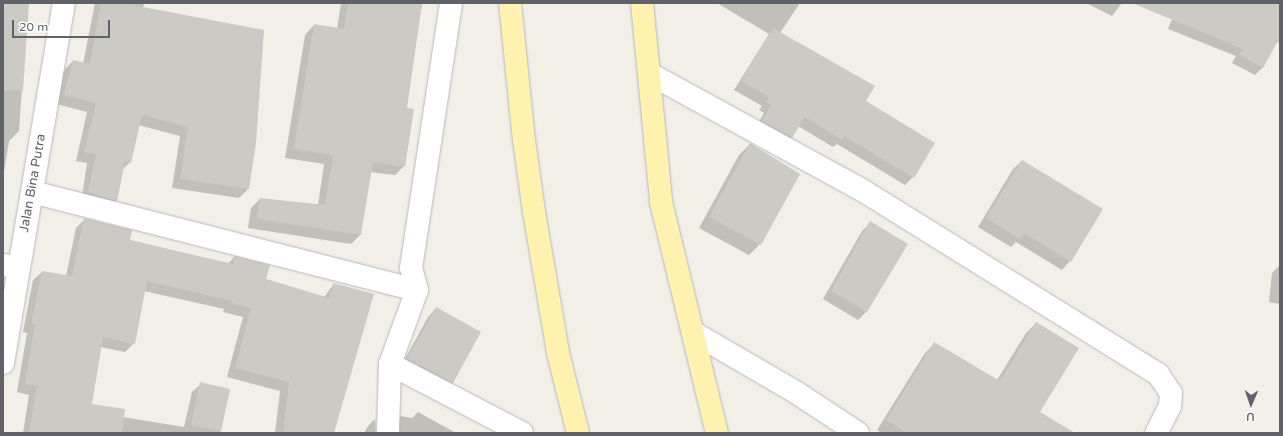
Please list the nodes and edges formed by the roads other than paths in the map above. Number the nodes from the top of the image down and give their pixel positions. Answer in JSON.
{"nodes":[{"id":1,"x":64,"y":3,"type":"edge"},
{"id":2,"x":451,"y":3,"type":"edge"},
{"id":3,"x":510,"y":3,"type":"edge"},
{"id":4,"x":642,"y":3,"type":"edge"},
{"id":5,"x":650,"y":74,"type":"junction"},
{"id":6,"x":32,"y":192,"type":"junction"},
{"id":7,"x":10,"y":266,"type":"edge"},
{"id":8,"x":417,"y":290,"type":"junction"},
{"id":9,"x":694,"y":333,"type":"junction"},
{"id":10,"x":3,"y":363,"type":"edge"},
{"id":11,"x":390,"y":364,"type":"junction"},
{"id":12,"x":388,"y":432,"type":"dead end"},
{"id":13,"x":522,"y":433,"type":"edge"},
{"id":14,"x":578,"y":433,"type":"edge"},
{"id":15,"x":717,"y":433,"type":"edge"},
{"id":16,"x":858,"y":433,"type":"edge"},
{"id":17,"x":1156,"y":433,"type":"edge"}],
"edges":[{"from":1,"to":6,"type":"street","name":"Jalan Bina Putra"},
{"from":2,"to":8,"type":"street"},
{"from":3,"to":14,"type":"main road"},
{"from":4,"to":5,"type":"main road"},
{"from":5,"to":9,"type":"main road"},
{"from":5,"to":17,"type":"street"},
{"from":6,"to":7,"type":"street","name":"Jalan Bina Putra"},
{"from":6,"to":8,"type":"street"},
{"from":7,"to":10,"type":"street","name":"Jalan Bina Putra"},
{"from":8,"to":11,"type":"street"},
{"from":9,"to":15,"type":"main road"},
{"from":9,"to":16,"type":"street"},
{"from":11,"to":12,"type":"street"},
{"from":11,"to":13,"type":"street"}]}
